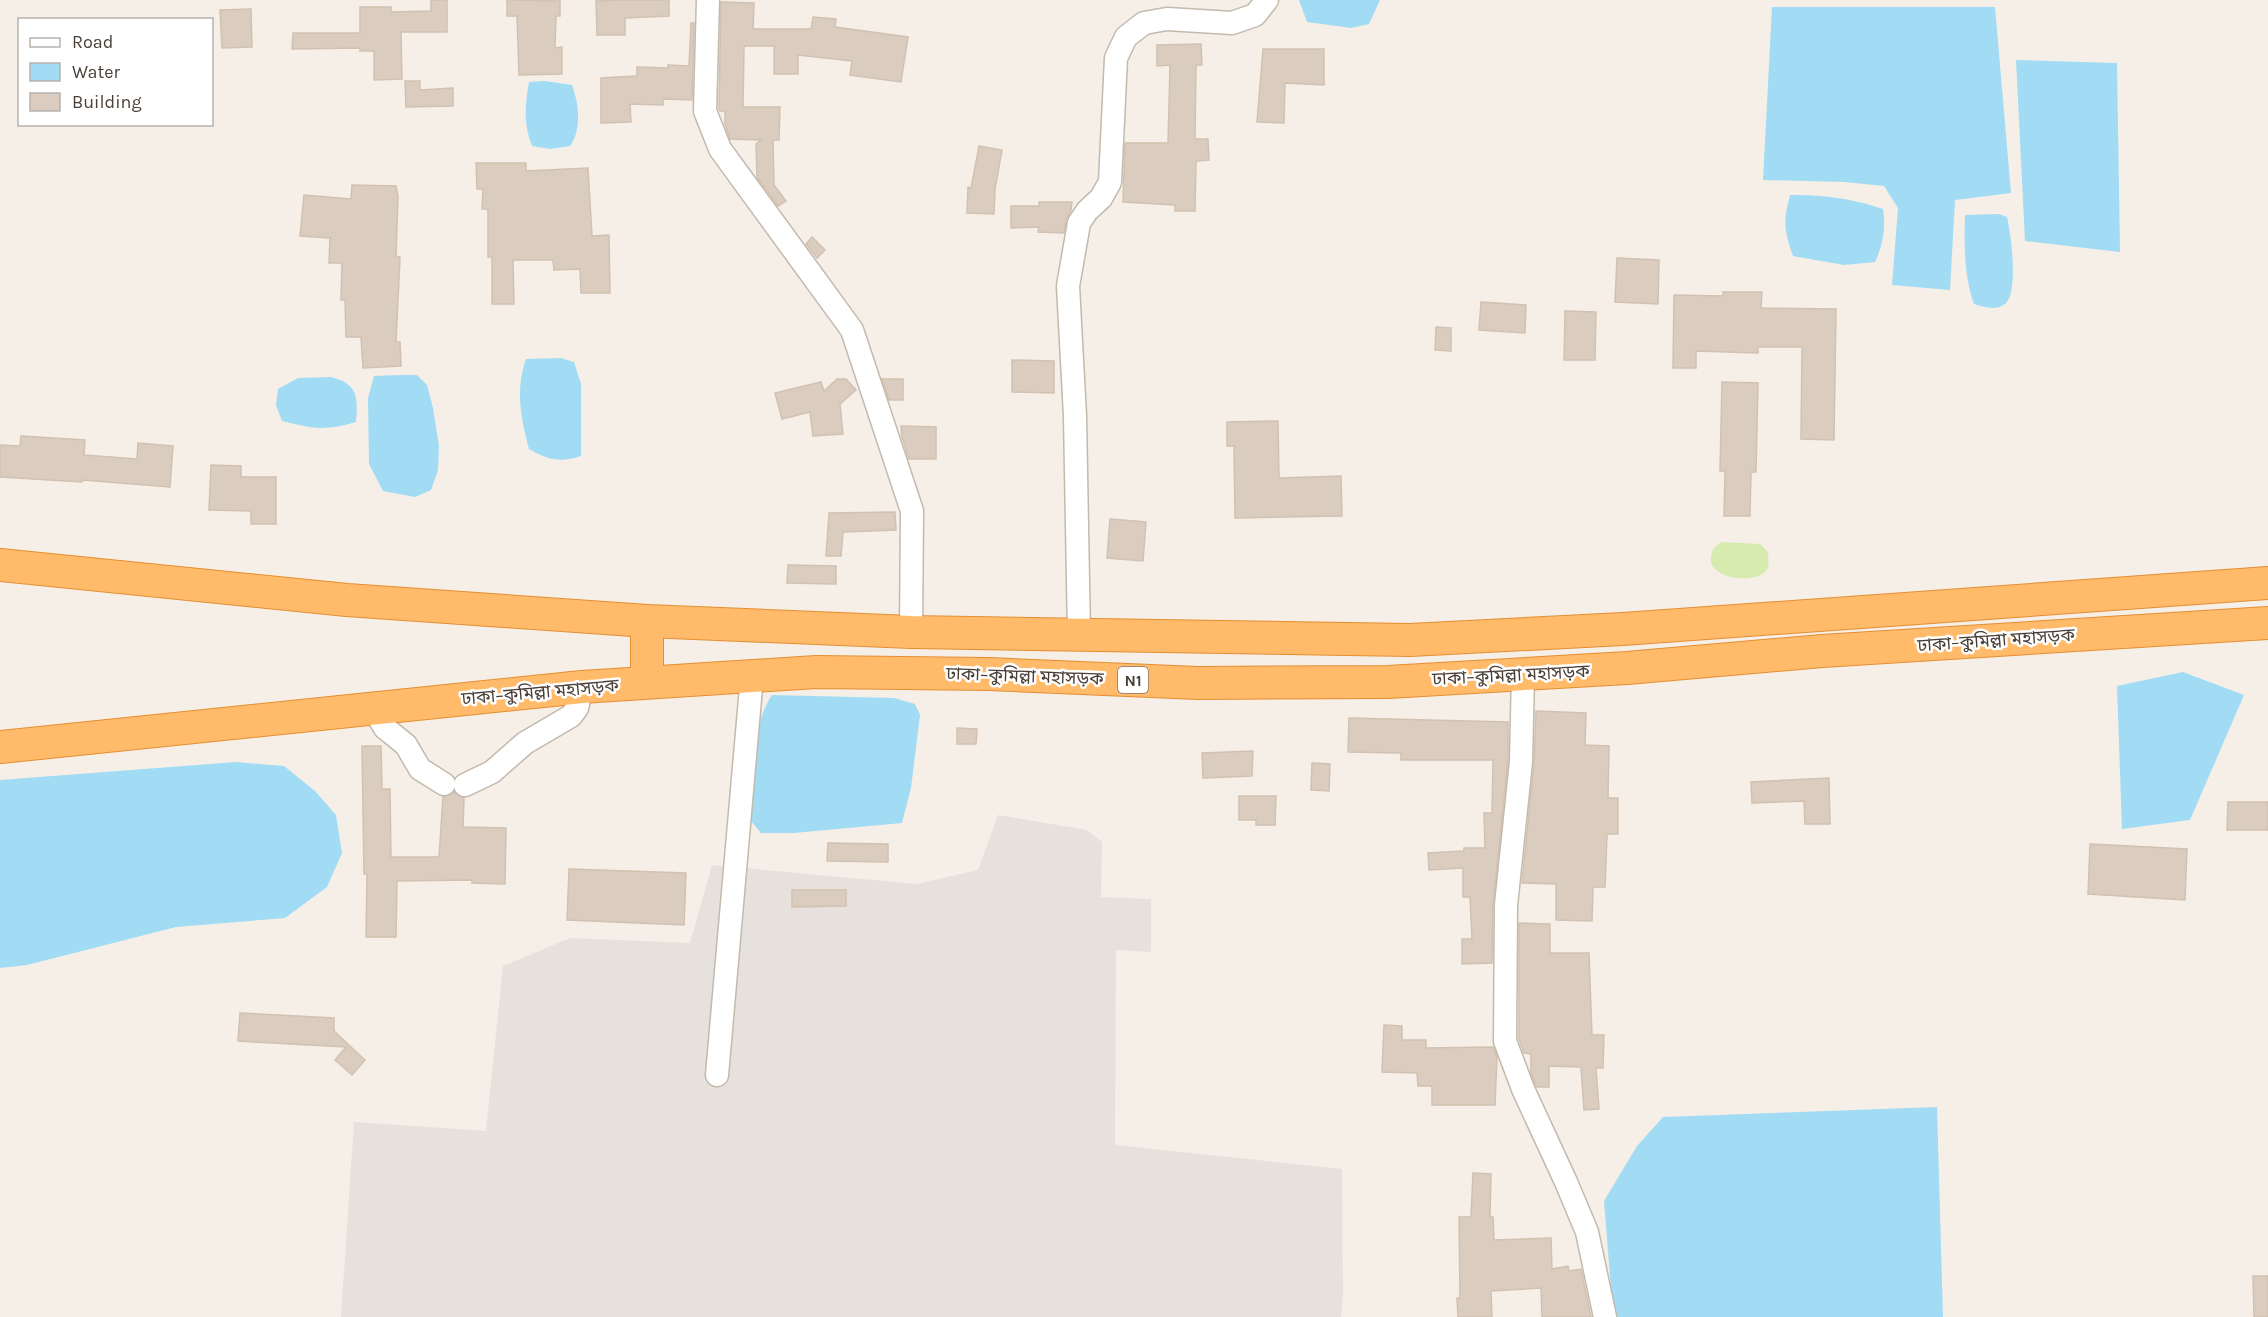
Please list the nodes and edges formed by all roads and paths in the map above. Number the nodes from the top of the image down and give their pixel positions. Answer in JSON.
{"nodes":[{"id":1,"x":708,"y":0,"type":"edge"},
{"id":2,"x":1267,"y":0,"type":"edge"},
{"id":3,"x":0,"y":565,"type":"edge"},
{"id":4,"x":2268,"y":583,"type":"edge"},
{"id":5,"x":1818,"y":616,"type":"junction"},
{"id":6,"x":647,"y":621,"type":"junction"},
{"id":7,"x":2268,"y":623,"type":"edge"},
{"id":8,"x":911,"y":632,"type":"junction"},
{"id":9,"x":1079,"y":636,"type":"junction"},
{"id":10,"x":1822,"y":651,"type":"junction"},
{"id":11,"x":1523,"y":674,"type":"junction"},
{"id":12,"x":752,"y":676,"type":"junction"},
{"id":13,"x":647,"y":682,"type":"junction"},
{"id":14,"x":582,"y":687,"type":"junction"},
{"id":15,"x":373,"y":708,"type":"junction"},
{"id":16,"x":0,"y":747,"type":"edge"},
{"id":17,"x":717,"y":1075,"type":"dead end"},
{"id":18,"x":1605,"y":1317,"type":"edge"}],
"edges":[{"from":1,"to":8,"type":"street"},
{"from":2,"to":9,"type":"street"},
{"from":3,"to":6,"type":"highway","name":"ঢাকা–কুমিল্লা মহাসড়ক"},
{"from":4,"to":5,"type":"highway","name":"ঢাকা–কুমিল্লা মহাসড়ক"},
{"from":5,"to":9,"type":"highway","name":"ঢাকা–কুমিল্লা মহাসড়ক"},
{"from":5,"to":10,"type":"highway"},
{"from":6,"to":8,"type":"highway","name":"ঢাকা–কুমিল্লা মহাসড়ক"},
{"from":6,"to":13,"type":"highway"},
{"from":7,"to":10,"type":"highway","name":"ঢাকা–কুমিল্লা মহাসড়ক","number":"N1"},
{"from":8,"to":9,"type":"highway","name":"ঢাকা–কুমিল্লা মহাসড়ক"},
{"from":10,"to":11,"type":"highway","name":"ঢাকা–কুমিল্লা মহাসড়ক","number":"N1"},
{"from":11,"to":12,"type":"highway","name":"ঢাকা–কুমিল্লা মহাসড়ক","number":"N1"},
{"from":11,"to":18,"type":"street"},
{"from":12,"to":13,"type":"highway","name":"ঢাকা–কুমিল্লা মহাসড়ক","number":"N1"},
{"from":12,"to":17,"type":"street"},
{"from":13,"to":14,"type":"highway","name":"ঢাকা–কুমিল্লা মহাসড়ক","number":"N1"},
{"from":14,"to":15,"type":"highway","name":"ঢাকা–কুমিল্লা মহাসড়ক","number":"N1"},
{"from":14,"to":15,"type":"street"},
{"from":15,"to":16,"type":"highway","name":"ঢাকা–কুমিল্লা মহাসড়ক","number":"N1"}]}
